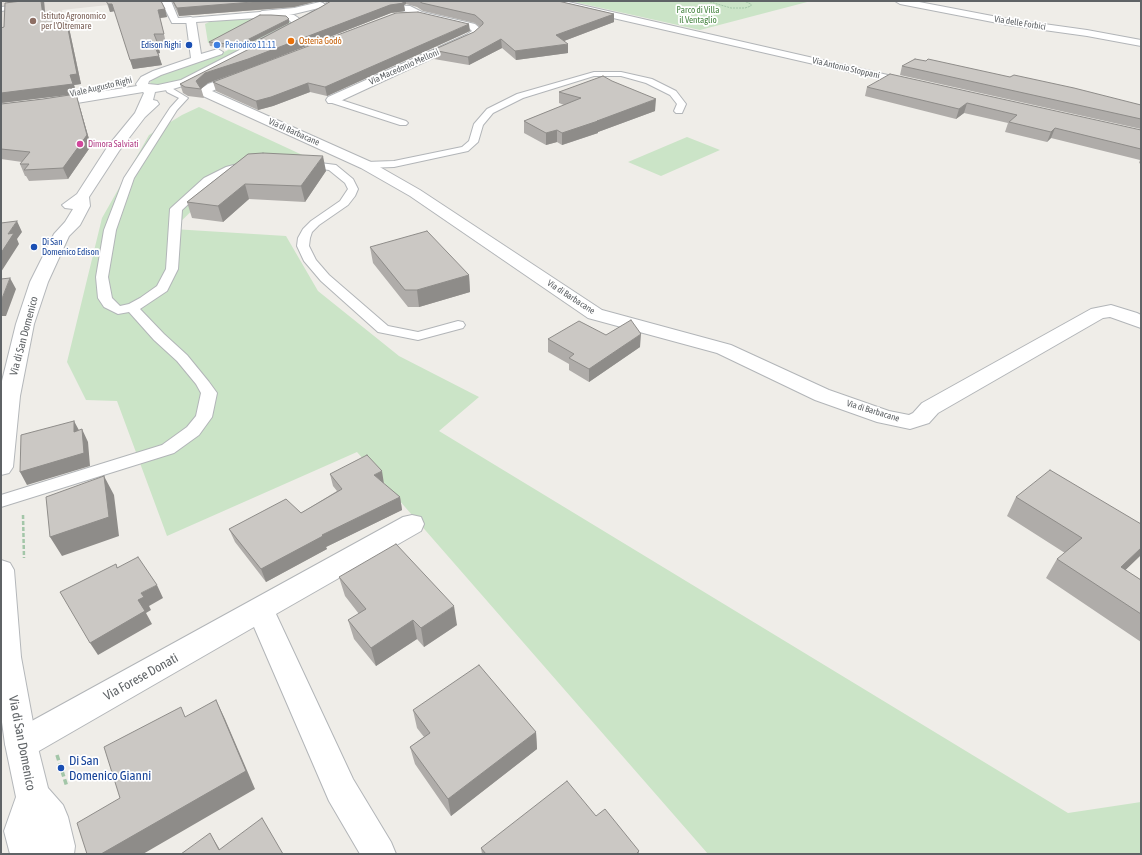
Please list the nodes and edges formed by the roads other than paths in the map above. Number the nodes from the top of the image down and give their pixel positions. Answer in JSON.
{"nodes":[{"id":1,"x":30,"y":1,"type":"edge"},
{"id":2,"x":166,"y":1,"type":"edge"},
{"id":3,"x":286,"y":1,"type":"edge"},
{"id":4,"x":552,"y":1,"type":"edge"},
{"id":5,"x":900,"y":1,"type":"edge"},
{"id":6,"x":329,"y":3,"type":"edge"},
{"id":7,"x":1,"y":8,"type":"edge"},
{"id":8,"x":391,"y":11,"type":"edge"},
{"id":9,"x":262,"y":14,"type":"junction"},
{"id":10,"x":190,"y":20,"type":"junction"},
{"id":11,"x":294,"y":20,"type":"junction"},
{"id":12,"x":1141,"y":43,"type":"edge"},
{"id":13,"x":197,"y":60,"type":"junction"},
{"id":14,"x":255,"y":71,"type":"edge"},
{"id":15,"x":147,"y":82,"type":"junction"},
{"id":16,"x":185,"y":82,"type":"junction"},
{"id":17,"x":926,"y":86,"type":"edge"},
{"id":18,"x":170,"y":90,"type":"junction"},
{"id":19,"x":332,"y":100,"type":"joint"},
{"id":20,"x":4,"y":109,"type":"edge"},
{"id":21,"x":679,"y":111,"type":"dead end"},
{"id":22,"x":141,"y":114,"type":"junction"},
{"id":23,"x":403,"y":123,"type":"dead end"},
{"id":24,"x":262,"y":162,"type":"edge"},
{"id":25,"x":294,"y":163,"type":"edge"},
{"id":26,"x":366,"y":164,"type":"junction"},
{"id":27,"x":132,"y":308,"type":"junction"},
{"id":28,"x":1141,"y":322,"type":"edge"},
{"id":29,"x":458,"y":325,"type":"dead end"},
{"id":30,"x":1,"y":467,"type":"edge"},
{"id":31,"x":1,"y":502,"type":"edge"},
{"id":32,"x":412,"y":524,"type":"dead end"},
{"id":33,"x":1,"y":570,"type":"edge"},
{"id":34,"x":260,"y":610,"type":"junction"},
{"id":35,"x":21,"y":744,"type":"junction"},
{"id":36,"x":32,"y":797,"type":"junction"},
{"id":37,"x":27,"y":854,"type":"edge"},
{"id":38,"x":57,"y":854,"type":"edge"},
{"id":39,"x":379,"y":854,"type":"edge"}],
"edges":[{"from":1,"to":7,"type":"lane"},
{"from":2,"to":10,"type":"street"},
{"from":3,"to":9,"type":"street"},
{"from":4,"to":17,"type":"street","name":"Via Antonio Stoppani"},
{"from":5,"to":12,"type":"street","name":"Via delle Forbici"},
{"from":6,"to":9,"type":"street"},
{"from":6,"to":11,"type":"street"},
{"from":8,"to":19,"type":"street","name":"Via Macedonio Melloni"},
{"from":9,"to":10,"type":"street"},
{"from":9,"to":11,"type":"street"},
{"from":10,"to":13,"type":"street"},
{"from":11,"to":13,"type":"street"},
{"from":11,"to":16,"type":"street"},
{"from":13,"to":15,"type":"street"},
{"from":14,"to":26,"type":"street","name":"Via di Barbacane"},
{"from":15,"to":16,"type":"street"},
{"from":15,"to":20,"type":"street","name":"Viale Augusto Righi"},
{"from":15,"to":22,"type":"street","name":"Via di San Domenico"},
{"from":16,"to":18,"type":"street","name":"Via di San Domenico"},
{"from":18,"to":22,"type":"street","name":"Via di San Domenico"},
{"from":18,"to":27,"type":"lane"},
{"from":19,"to":23,"type":"lane"},
{"from":21,"to":26,"type":"lane"},
{"from":22,"to":30,"type":"street","name":"Via di San Domenico"},
{"from":24,"to":27,"type":"lane"},
{"from":25,"to":29,"type":"lane"},
{"from":26,"to":28,"type":"street","name":"Via di Barbacane"},
{"from":27,"to":31,"type":"lane"},
{"from":32,"to":34,"type":"street","name":"Via Forese Donati"},
{"from":33,"to":35,"type":"street","name":"Via di San Domenico"},
{"from":34,"to":35,"type":"street","name":"Via Forese Donati"},
{"from":34,"to":39,"type":"street"},
{"from":35,"to":36,"type":"street","name":"Via di San Domenico"},
{"from":36,"to":37,"type":"street","name":"Via di San Domenico"},
{"from":36,"to":38,"type":"street","name":"Via di San Domenico"}]}
